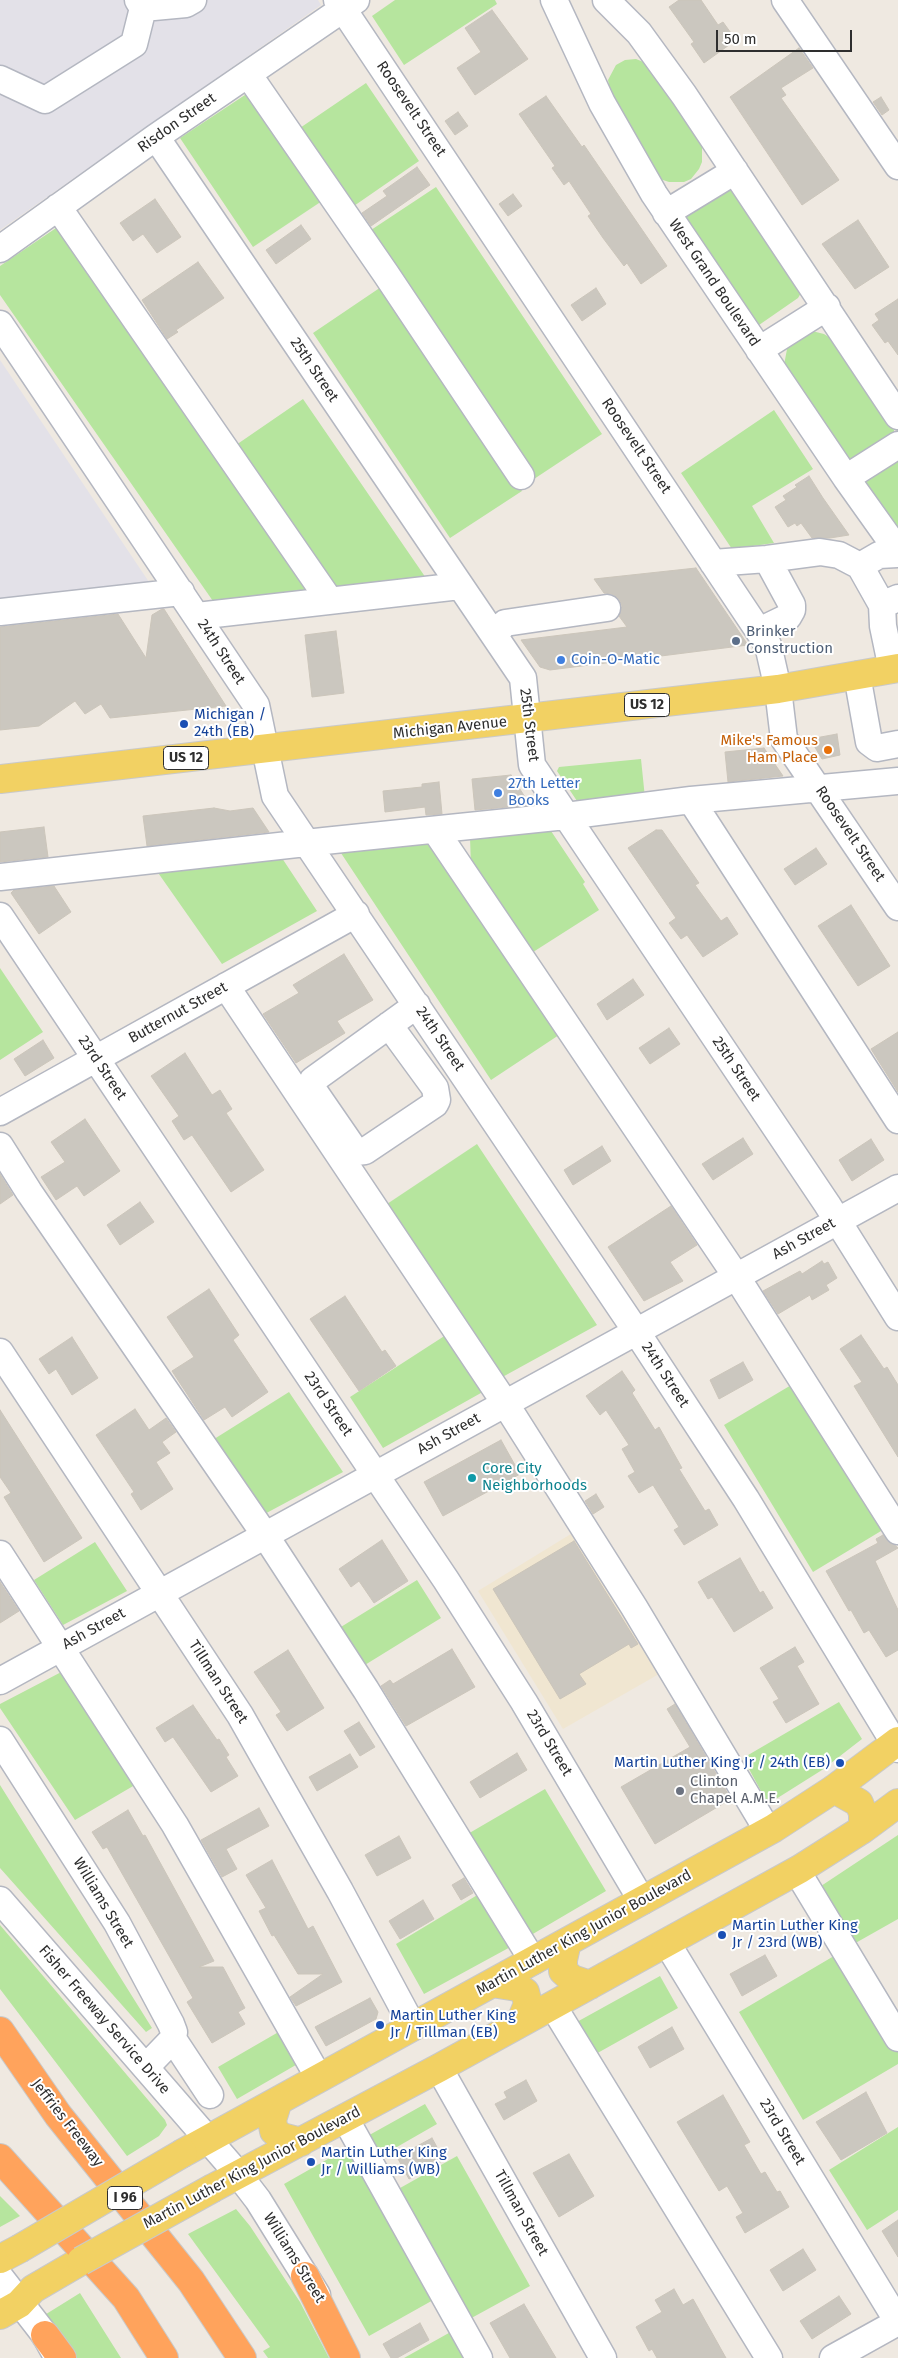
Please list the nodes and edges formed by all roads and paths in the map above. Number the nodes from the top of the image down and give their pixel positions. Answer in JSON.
{"nodes":[{"id":1,"x":193,"y":0,"type":"edge"},
{"id":2,"x":554,"y":0,"type":"edge"},
{"id":3,"x":606,"y":0,"type":"edge"},
{"id":4,"x":785,"y":0,"type":"edge"},
{"id":5,"x":346,"y":3,"type":"edge"},
{"id":6,"x":141,"y":4,"type":"edge"},
{"id":7,"x":248,"y":74,"type":"junction"},
{"id":8,"x":0,"y":79,"type":"edge"},
{"id":9,"x":156,"y":137,"type":"junction"},
{"id":10,"x":898,"y":166,"type":"edge"},
{"id":11,"x":735,"y":171,"type":"junction"},
{"id":12,"x":58,"y":207,"type":"junction"},
{"id":13,"x":666,"y":213,"type":"junction"},
{"id":14,"x":0,"y":249,"type":"edge"},
{"id":15,"x":827,"y":307,"type":"junction"},
{"id":16,"x":0,"y":324,"type":"edge"},
{"id":17,"x":759,"y":350,"type":"junction"},
{"id":18,"x":898,"y":416,"type":"edge"},
{"id":19,"x":898,"y":445,"type":"edge"},
{"id":20,"x":521,"y":476,"type":"dead end"},
{"id":21,"x":846,"y":478,"type":"junction"},
{"id":22,"x":898,"y":553,"type":"edge"},
{"id":23,"x":767,"y":559,"type":"junction"},
{"id":24,"x":713,"y":562,"type":"junction"},
{"id":25,"x":860,"y":566,"type":"junction"},
{"id":26,"x":460,"y":586,"type":"junction"},
{"id":27,"x":181,"y":592,"type":"junction"},
{"id":28,"x":330,"y":601,"type":"junction"},
{"id":29,"x":890,"y":601,"type":"edge"},
{"id":30,"x":607,"y":608,"type":"dead end"},
{"id":31,"x":0,"y":612,"type":"edge"},
{"id":32,"x":197,"y":616,"type":"junction"},
{"id":33,"x":759,"y":631,"type":"junction"},
{"id":34,"x":494,"y":635,"type":"junction"},
{"id":35,"x":895,"y":668,"type":"edge"},
{"id":36,"x":858,"y":675,"type":"junction"},
{"id":37,"x":778,"y":689,"type":"junction"},
{"id":38,"x":527,"y":719,"type":"junction"},
{"id":39,"x":898,"y":744,"type":"edge"},
{"id":40,"x":264,"y":749,"type":"junction"},
{"id":41,"x":0,"y":779,"type":"edge"},
{"id":42,"x":898,"y":781,"type":"edge"},
{"id":43,"x":819,"y":787,"type":"junction"},
{"id":44,"x":691,"y":800,"type":"junction"},
{"id":45,"x":566,"y":816,"type":"junction"},
{"id":46,"x":435,"y":830,"type":"junction"},
{"id":47,"x":307,"y":843,"type":"junction"},
{"id":48,"x":0,"y":877,"type":"edge"},
{"id":49,"x":898,"y":907,"type":"edge"},
{"id":50,"x":356,"y":914,"type":"junction"},
{"id":51,"x":0,"y":916,"type":"edge"},
{"id":52,"x":226,"y":986,"type":"junction"},
{"id":53,"x":418,"y":1005,"type":"junction"},
{"id":54,"x":389,"y":1025,"type":"junction"},
{"id":55,"x":96,"y":1058,"type":"junction"},
{"id":56,"x":0,"y":1112,"type":"edge"},
{"id":57,"x":898,"y":1120,"type":"edge"},
{"id":58,"x":0,"y":1146,"type":"edge"},
{"id":59,"x":898,"y":1188,"type":"edge"},
{"id":60,"x":838,"y":1220,"type":"junction"},
{"id":61,"x":736,"y":1276,"type":"junction"},
{"id":62,"x":898,"y":1317,"type":"edge"},
{"id":63,"x":636,"y":1331,"type":"junction"},
{"id":64,"x":0,"y":1352,"type":"edge"},
{"id":65,"x":505,"y":1402,"type":"junction"},
{"id":66,"x":375,"y":1474,"type":"junction"},
{"id":67,"x":898,"y":1531,"type":"edge"},
{"id":68,"x":264,"y":1535,"type":"junction"},
{"id":69,"x":0,"y":1554,"type":"edge"},
{"id":70,"x":159,"y":1593,"type":"junction"},
{"id":71,"x":61,"y":1647,"type":"junction"},
{"id":72,"x":0,"y":1681,"type":"edge"},
{"id":73,"x":0,"y":1740,"type":"edge"},
{"id":74,"x":897,"y":1744,"type":"edge"},
{"id":75,"x":834,"y":1789,"type":"junction"},
{"id":76,"x":898,"y":1803,"type":"edge"},
{"id":77,"x":863,"y":1829,"type":"junction"},
{"id":78,"x":768,"y":1830,"type":"junction"},
{"id":79,"x":797,"y":1871,"type":"junction"},
{"id":80,"x":0,"y":1900,"type":"edge"},
{"id":81,"x":642,"y":1901,"type":"junction"},
{"id":82,"x":567,"y":1942,"type":"junction"},
{"id":83,"x":667,"y":1943,"type":"junction"},
{"id":84,"x":533,"y":1961,"type":"junction"},
{"id":85,"x":492,"y":1983,"type":"junction"},
{"id":86,"x":590,"y":1985,"type":"junction"},
{"id":87,"x":553,"y":2006,"type":"junction"},
{"id":88,"x":520,"y":2024,"type":"junction"},
{"id":89,"x":413,"y":2026,"type":"junction"},
{"id":90,"x":0,"y":2031,"type":"edge"},
{"id":91,"x":898,"y":2038,"type":"edge"},
{"id":92,"x":173,"y":2039,"type":"junction"},
{"id":93,"x":0,"y":2043,"type":"edge"},
{"id":94,"x":146,"y":2066,"type":"junction"},
{"id":95,"x":439,"y":2068,"type":"junction"},
{"id":96,"x":319,"y":2078,"type":"junction"},
{"id":97,"x":210,"y":2095,"type":"dead end"},
{"id":98,"x":278,"y":2101,"type":"junction"},
{"id":99,"x":58,"y":2115,"type":"junction"},
{"id":100,"x":345,"y":2118,"type":"junction"},
{"id":101,"x":208,"y":2140,"type":"junction"},
{"id":102,"x":301,"y":2142,"type":"junction"},
{"id":103,"x":0,"y":2158,"type":"edge"},
{"id":104,"x":238,"y":2174,"type":"junction"},
{"id":105,"x":9,"y":2254,"type":"edge"},
{"id":106,"x":305,"y":2276,"type":"junction"},
{"id":107,"x":0,"y":2277,"type":"edge"},
{"id":108,"x":17,"y":2303,"type":"edge"},
{"id":109,"x":898,"y":2322,"type":"edge"},
{"id":110,"x":52,"y":2346,"type":"edge"},
{"id":111,"x":62,"y":2358,"type":"edge"},
{"id":112,"x":164,"y":2358,"type":"edge"},
{"id":113,"x":242,"y":2358,"type":"edge"},
{"id":114,"x":346,"y":2358,"type":"edge"},
{"id":115,"x":356,"y":2358,"type":"edge"},
{"id":116,"x":479,"y":2358,"type":"edge"},
{"id":117,"x":603,"y":2358,"type":"edge"},
{"id":118,"x":770,"y":2358,"type":"edge"},
{"id":119,"x":833,"y":2358,"type":"edge"}],
"edges":[{"from":1,"to":6,"type":"street"},
{"from":2,"to":13,"type":"street","name":"West Grand Boulevard"},
{"from":3,"to":11,"type":"street"},
{"from":4,"to":10,"type":"street"},
{"from":5,"to":7,"type":"street","name":"Risdon Street"},
{"from":5,"to":24,"type":"street","name":"Roosevelt Street"},
{"from":6,"to":8,"type":"street"},
{"from":7,"to":9,"type":"street","name":"Risdon Street"},
{"from":7,"to":20,"type":"street"},
{"from":9,"to":12,"type":"street","name":"Risdon Street"},
{"from":9,"to":26,"type":"street","name":"25th Street"},
{"from":11,"to":13,"type":"street"},
{"from":11,"to":15,"type":"street"},
{"from":12,"to":14,"type":"street","name":"Risdon Street"},
{"from":12,"to":28,"type":"street"},
{"from":13,"to":17,"type":"street","name":"West Grand Boulevard"},
{"from":15,"to":17,"type":"street"},
{"from":15,"to":18,"type":"street"},
{"from":16,"to":27,"type":"street","name":"24th Street"},
{"from":17,"to":21,"type":"street","name":"West Grand Boulevard"},
{"from":19,"to":21,"type":"street"},
{"from":21,"to":22,"type":"street","name":"West Grand Boulevard"},
{"from":22,"to":25,"type":"street"},
{"from":23,"to":24,"type":"street"},
{"from":23,"to":25,"type":"street"},
{"from":23,"to":33,"type":"street"},
{"from":24,"to":33,"type":"street","name":"Roosevelt Street"},
{"from":25,"to":29,"type":"street"},
{"from":26,"to":28,"type":"street"},
{"from":26,"to":34,"type":"street","name":"25th Street"},
{"from":27,"to":31,"type":"street"},
{"from":27,"to":32,"type":"street","name":"24th Street"},
{"from":28,"to":32,"type":"street"},
{"from":29,"to":35,"type":"street"},
{"from":30,"to":34,"type":"street"},
{"from":32,"to":40,"type":"street","name":"24th Street"},
{"from":33,"to":37,"type":"street","name":"Roosevelt Street"},
{"from":34,"to":38,"type":"street","name":"25th Street"},
{"from":35,"to":36,"type":"main road","name":"Michigan Avenue","number":"US 12"},
{"from":36,"to":37,"type":"main road","name":"Michigan Avenue","number":"US 12"},
{"from":36,"to":39,"type":"street"},
{"from":37,"to":38,"type":"main road","name":"Michigan Avenue","number":"US 12"},
{"from":37,"to":43,"type":"street","name":"Roosevelt Street"},
{"from":38,"to":40,"type":"main road","name":"Michigan Avenue","number":"US 12"},
{"from":38,"to":45,"type":"street","name":"25th Street"},
{"from":40,"to":41,"type":"main road","name":"Michigan Avenue","number":"US 12"},
{"from":40,"to":47,"type":"street","name":"24th Street"},
{"from":42,"to":43,"type":"street"},
{"from":43,"to":44,"type":"street"},
{"from":43,"to":49,"type":"street","name":"Roosevelt Street"},
{"from":44,"to":45,"type":"street"},
{"from":44,"to":57,"type":"street"},
{"from":45,"to":46,"type":"street"},
{"from":45,"to":60,"type":"street","name":"25th Street"},
{"from":46,"to":47,"type":"street"},
{"from":46,"to":61,"type":"street"},
{"from":47,"to":48,"type":"street"},
{"from":47,"to":50,"type":"street","name":"24th Street"},
{"from":50,"to":52,"type":"street","name":"Butternut Street"},
{"from":50,"to":53,"type":"street","name":"24th Street"},
{"from":51,"to":55,"type":"street","name":"23rd Street"},
{"from":52,"to":55,"type":"street","name":"Butternut Street"},
{"from":52,"to":65,"type":"street"},
{"from":53,"to":54,"type":"street"},
{"from":53,"to":63,"type":"street","name":"24th Street"},
{"from":54,"to":54,"type":"street"},
{"from":55,"to":56,"type":"street","name":"Butternut Street"},
{"from":55,"to":66,"type":"street","name":"23rd Street"},
{"from":58,"to":68,"type":"street"},
{"from":59,"to":60,"type":"street","name":"Ash Street"},
{"from":60,"to":61,"type":"street","name":"Ash Street"},
{"from":60,"to":62,"type":"street","name":"25th Street"},
{"from":61,"to":63,"type":"street","name":"Ash Street"},
{"from":61,"to":67,"type":"street"},
{"from":63,"to":65,"type":"street","name":"Ash Street"},
{"from":63,"to":74,"type":"street","name":"24th Street"},
{"from":64,"to":70,"type":"street","name":"Tillman Street"},
{"from":65,"to":66,"type":"street","name":"Ash Street"},
{"from":65,"to":78,"type":"street"},
{"from":66,"to":68,"type":"street","name":"Ash Street"},
{"from":66,"to":81,"type":"street","name":"23rd Street"},
{"from":68,"to":70,"type":"street","name":"Ash Street"},
{"from":68,"to":84,"type":"street"},
{"from":69,"to":71,"type":"street"},
{"from":70,"to":71,"type":"street","name":"Ash Street"},
{"from":70,"to":89,"type":"street","name":"Tillman Street"},
{"from":71,"to":72,"type":"street","name":"Ash Street"},
{"from":71,"to":96,"type":"street"},
{"from":73,"to":92,"type":"street","name":"Williams Street"},
{"from":74,"to":75,"type":"main road","name":"Martin Luther King Junior Boulevard"},
{"from":75,"to":77,"type":"main road"},
{"from":75,"to":78,"type":"main road","name":"Martin Luther King Junior Boulevard"},
{"from":76,"to":77,"type":"main road","name":"Martin Luther King Junior Boulevard"},
{"from":77,"to":79,"type":"main road","name":"Martin Luther King Junior Boulevard"},
{"from":78,"to":81,"type":"main road","name":"Martin Luther King Junior Boulevard"},
{"from":79,"to":83,"type":"main road","name":"Martin Luther King Junior Boulevard"},
{"from":79,"to":91,"type":"street"},
{"from":80,"to":94,"type":"street","name":"Fisher Freeway Service Drive"},
{"from":81,"to":82,"type":"main road","name":"Martin Luther King Junior Boulevard"},
{"from":82,"to":84,"type":"main road","name":"Martin Luther King Junior Boulevard"},
{"from":82,"to":86,"type":"main road"},
{"from":83,"to":86,"type":"main road","name":"Martin Luther King Junior Boulevard"},
{"from":83,"to":109,"type":"street","name":"23rd Street"},
{"from":84,"to":85,"type":"main road","name":"Martin Luther King Junior Boulevard"},
{"from":85,"to":88,"type":"main road"},
{"from":85,"to":89,"type":"main road","name":"Martin Luther King Junior Boulevard"},
{"from":86,"to":87,"type":"main road","name":"Martin Luther King Junior Boulevard"},
{"from":87,"to":88,"type":"main road","name":"Martin Luther King Junior Boulevard"},
{"from":87,"to":118,"type":"street"},
{"from":88,"to":95,"type":"main road","name":"Martin Luther King Junior Boulevard"},
{"from":89,"to":96,"type":"main road","name":"Martin Luther King Junior Boulevard"},
{"from":90,"to":99,"type":"highway","name":"Jeffries Freeway","number":"I 96"},
{"from":92,"to":94,"type":"street"},
{"from":92,"to":97,"type":"street","name":"Williams Street"},
{"from":93,"to":99,"type":"highway"},
{"from":94,"to":101,"type":"street","name":"Fisher Freeway Service Drive"},
{"from":95,"to":100,"type":"main road","name":"Martin Luther King Junior Boulevard"},
{"from":95,"to":117,"type":"street","name":"Tillman Street"},
{"from":96,"to":98,"type":"main road","name":"Martin Luther King Junior Boulevard"},
{"from":98,"to":101,"type":"main road","name":"Martin Luther King Junior Boulevard"},
{"from":98,"to":102,"type":"main road"},
{"from":99,"to":113,"type":"highway","name":"Jeffries Freeway","number":"I 96"},
{"from":100,"to":102,"type":"main road","name":"Martin Luther King Junior Boulevard"},
{"from":100,"to":116,"type":"street"},
{"from":101,"to":104,"type":"street","name":"Williams Street"},
{"from":101,"to":105,"type":"main road","name":"Martin Luther King Junior Boulevard","bridge":true},
{"from":102,"to":104,"type":"main road","name":"Martin Luther King Junior Boulevard"},
{"from":103,"to":112,"type":"highway"},
{"from":104,"to":106,"type":"street","name":"Williams Street"},
{"from":104,"to":108,"type":"main road","name":"Martin Luther King Junior Boulevard","bridge":true},
{"from":106,"to":114,"type":"highway"},
{"from":106,"to":115,"type":"street","name":"Williams Street"},
{"from":107,"to":108,"type":"street"},
{"from":108,"to":110,"type":"street"},
{"from":109,"to":119,"type":"street"},
{"from":110,"to":111,"type":"highway"}]}
